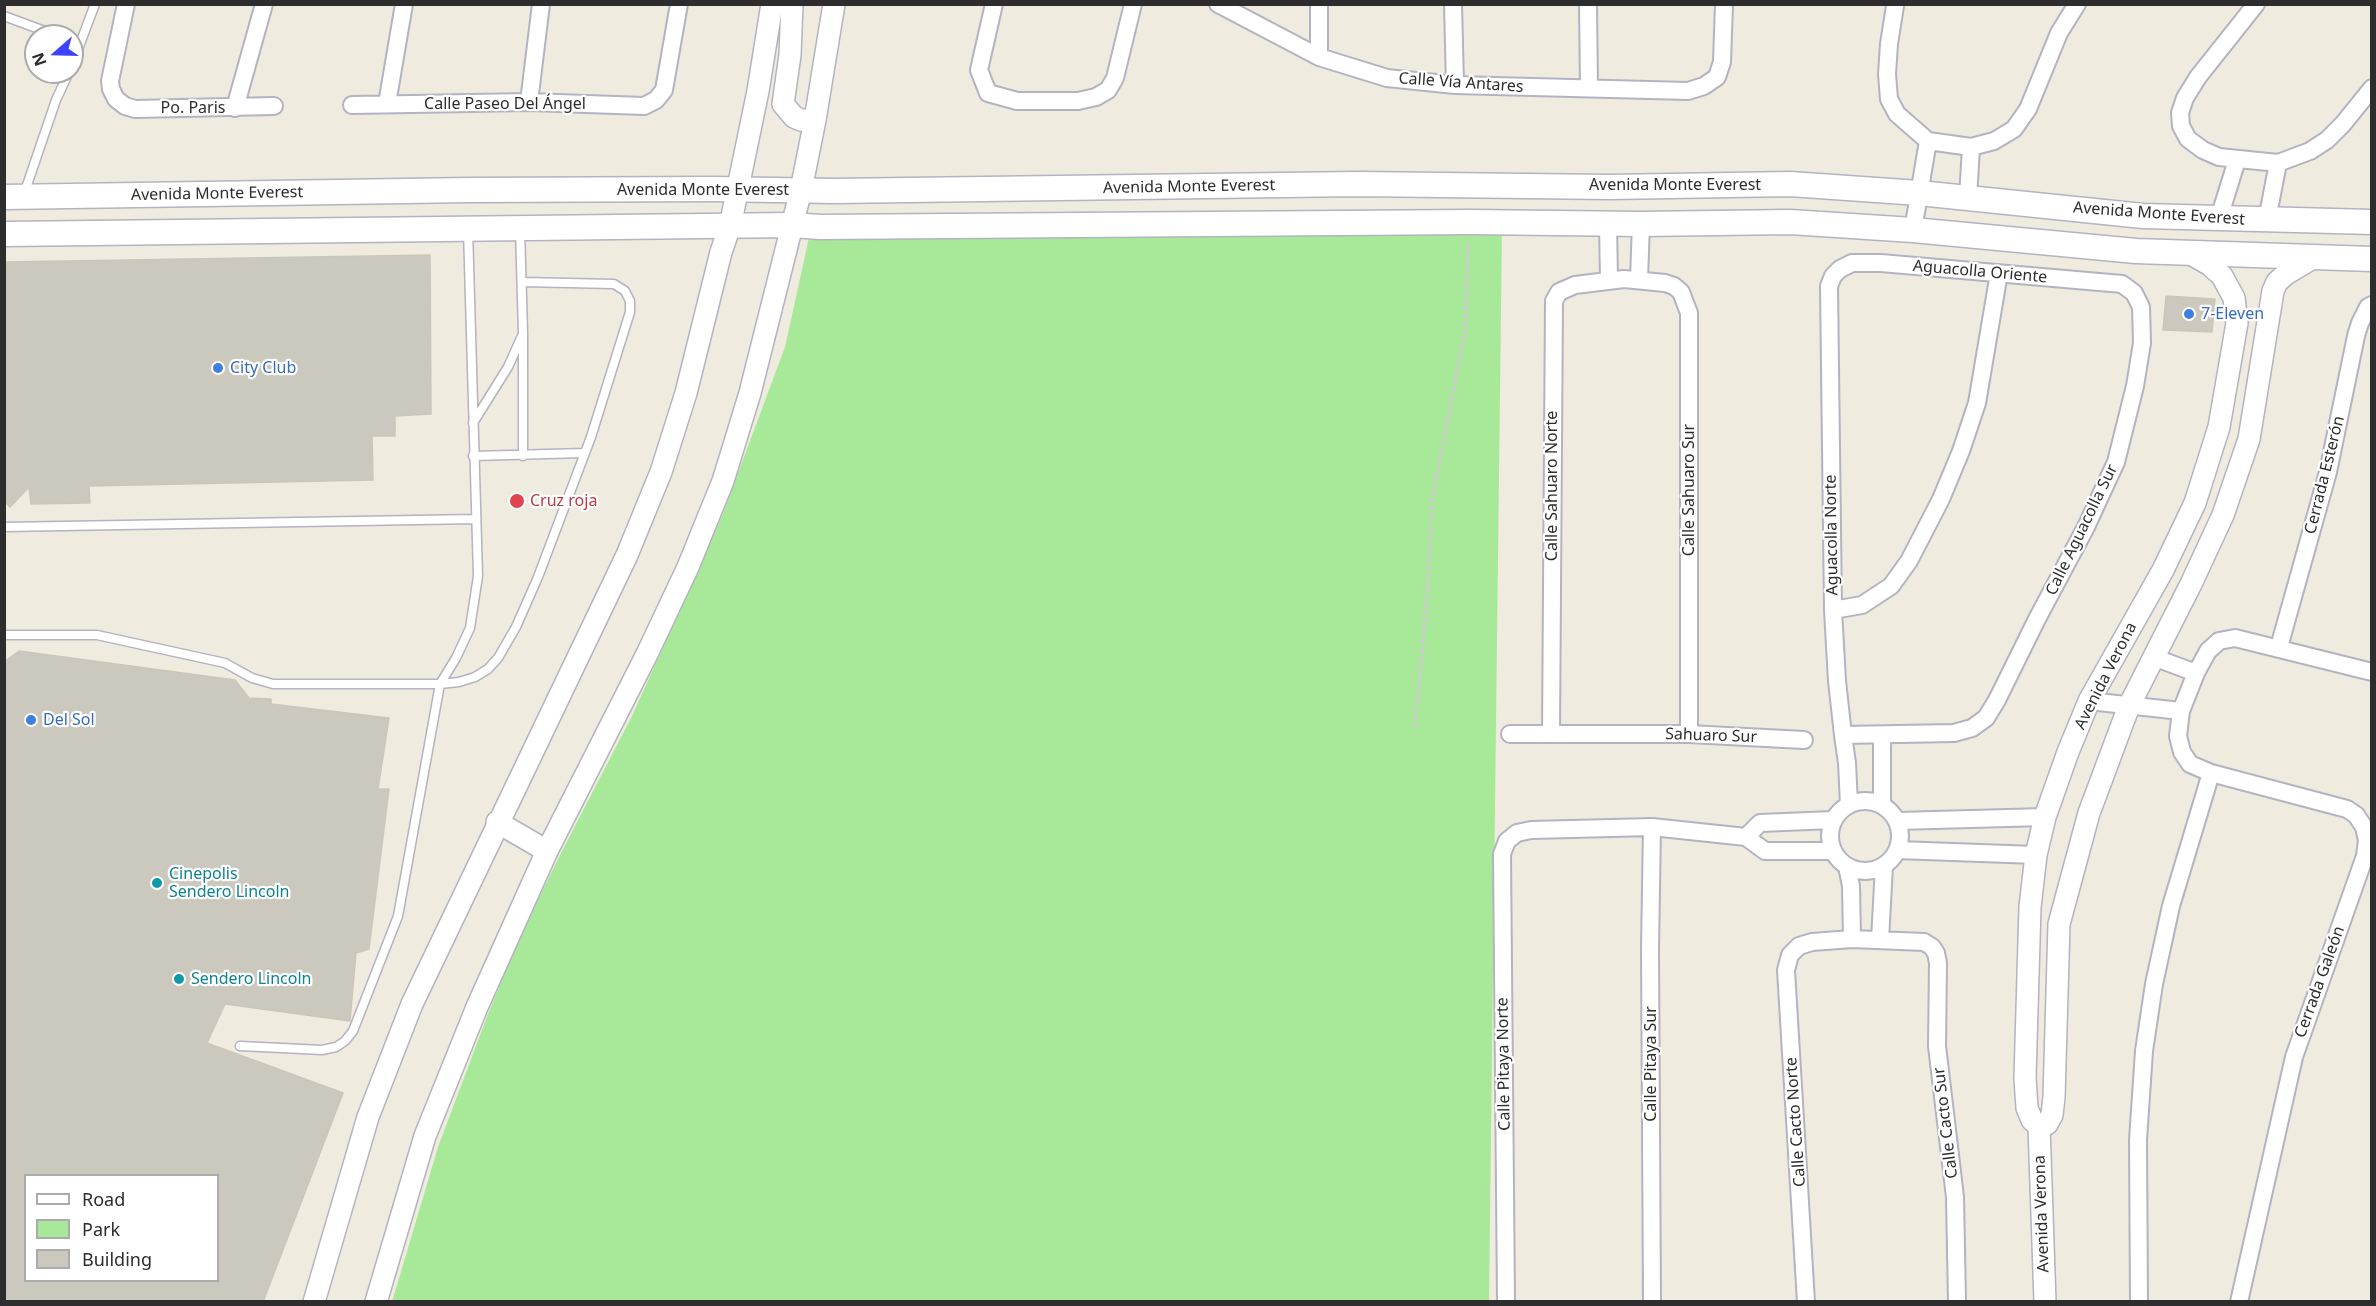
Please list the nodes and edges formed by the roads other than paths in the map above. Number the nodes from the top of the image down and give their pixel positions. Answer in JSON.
{"nodes":[{"id":1,"x":95,"y":4,"type":"edge"},
{"id":2,"x":126,"y":4,"type":"edge"},
{"id":3,"x":264,"y":4,"type":"edge"},
{"id":4,"x":404,"y":4,"type":"edge"},
{"id":5,"x":541,"y":4,"type":"edge"},
{"id":6,"x":679,"y":4,"type":"edge"},
{"id":7,"x":772,"y":4,"type":"edge"},
{"id":8,"x":792,"y":4,"type":"edge"},
{"id":9,"x":834,"y":4,"type":"edge"},
{"id":10,"x":994,"y":4,"type":"edge"},
{"id":11,"x":1133,"y":4,"type":"edge"},
{"id":12,"x":1218,"y":4,"type":"edge"},
{"id":13,"x":1319,"y":4,"type":"edge"},
{"id":14,"x":1453,"y":4,"type":"edge"},
{"id":15,"x":1588,"y":4,"type":"edge"},
{"id":16,"x":1724,"y":4,"type":"edge"},
{"id":17,"x":2077,"y":4,"type":"edge"},
{"id":18,"x":2256,"y":4,"type":"edge"},
{"id":19,"x":1895,"y":5,"type":"edge"},
{"id":20,"x":4,"y":16,"type":"edge"},
{"id":21,"x":26,"y":24,"type":"edge"},
{"id":22,"x":84,"y":28,"type":"edge"},
{"id":23,"x":1320,"y":57,"type":"junction"},
{"id":24,"x":63,"y":84,"type":"edge"},
{"id":25,"x":1455,"y":85,"type":"junction"},
{"id":26,"x":1590,"y":88,"type":"junction"},
{"id":27,"x":2372,"y":88,"type":"edge"},
{"id":28,"x":529,"y":102,"type":"junction"},
{"id":29,"x":387,"y":104,"type":"junction"},
{"id":30,"x":352,"y":105,"type":"dead end"},
{"id":31,"x":274,"y":106,"type":"dead end"},
{"id":32,"x":235,"y":108,"type":"junction"},
{"id":33,"x":815,"y":120,"type":"junction"},
{"id":34,"x":1928,"y":141,"type":"junction"},
{"id":35,"x":1971,"y":147,"type":"junction"},
{"id":36,"x":2237,"y":160,"type":"junction"},
{"id":37,"x":2278,"y":163,"type":"junction"},
{"id":38,"x":1610,"y":187,"type":"junction"},
{"id":39,"x":738,"y":190,"type":"junction"},
{"id":40,"x":801,"y":190,"type":"junction"},
{"id":41,"x":1919,"y":193,"type":"junction"},
{"id":42,"x":186,"y":195,"type":"junction"},
{"id":43,"x":14,"y":197,"type":"edge"},
{"id":44,"x":1968,"y":198,"type":"junction"},
{"id":45,"x":2096,"y":210,"type":"junction"},
{"id":46,"x":2219,"y":218,"type":"junction"},
{"id":47,"x":2267,"y":220,"type":"junction"},
{"id":48,"x":2372,"y":222,"type":"edge"},
{"id":49,"x":1608,"y":224,"type":"junction"},
{"id":50,"x":1641,"y":224,"type":"junction"},
{"id":51,"x":792,"y":225,"type":"junction"},
{"id":52,"x":730,"y":226,"type":"junction"},
{"id":53,"x":468,"y":229,"type":"junction"},
{"id":54,"x":520,"y":229,"type":"junction"},
{"id":55,"x":1912,"y":230,"type":"junction"},
{"id":56,"x":185,"y":232,"type":"junction"},
{"id":57,"x":4,"y":234,"type":"edge"},
{"id":58,"x":2092,"y":248,"type":"junction"},
{"id":59,"x":2191,"y":255,"type":"junction"},
{"id":60,"x":2313,"y":258,"type":"junction"},
{"id":61,"x":2372,"y":259,"type":"edge"},
{"id":62,"x":1840,"y":268,"type":"joint"},
{"id":63,"x":1999,"y":273,"type":"junction"},
{"id":64,"x":1624,"y":279,"type":"junction"},
{"id":65,"x":522,"y":282,"type":"junction"},
{"id":66,"x":2122,"y":285,"type":"joint"},
{"id":67,"x":2372,"y":305,"type":"edge"},
{"id":68,"x":2237,"y":323,"type":"junction"},
{"id":69,"x":2269,"y":323,"type":"junction"},
{"id":70,"x":523,"y":333,"type":"junction"},
{"id":71,"x":472,"y":424,"type":"junction"},
{"id":72,"x":584,"y":453,"type":"junction"},
{"id":73,"x":473,"y":456,"type":"junction"},
{"id":74,"x":523,"y":456,"type":"junction"},
{"id":75,"x":476,"y":519,"type":"junction"},
{"id":76,"x":4,"y":527,"type":"edge"},
{"id":77,"x":1833,"y":610,"type":"junction"},
{"id":78,"x":4,"y":635,"type":"edge"},
{"id":79,"x":2279,"y":647,"type":"junction"},
{"id":80,"x":2153,"y":657,"type":"junction"},
{"id":81,"x":2372,"y":672,"type":"edge"},
{"id":82,"x":2196,"y":673,"type":"junction"},
{"id":83,"x":440,"y":684,"type":"junction"},
{"id":84,"x":2089,"y":701,"type":"junction"},
{"id":85,"x":2129,"y":706,"type":"junction"},
{"id":86,"x":2181,"y":711,"type":"junction"},
{"id":87,"x":1510,"y":734,"type":"dead end"},
{"id":88,"x":1551,"y":734,"type":"junction"},
{"id":89,"x":1689,"y":734,"type":"junction"},
{"id":90,"x":1843,"y":735,"type":"junction"},
{"id":91,"x":1882,"y":736,"type":"junction"},
{"id":92,"x":1804,"y":740,"type":"dead end"},
{"id":93,"x":2211,"y":773,"type":"junction"},
{"id":94,"x":1849,"y":804,"type":"junction"},
{"id":95,"x":1882,"y":805,"type":"junction"},
{"id":96,"x":2045,"y":817,"type":"junction"},
{"id":97,"x":1833,"y":820,"type":"junction"},
{"id":98,"x":1897,"y":820,"type":"junction"},
{"id":99,"x":497,"y":822,"type":"junction"},
{"id":100,"x":1652,"y":827,"type":"junction"},
{"id":101,"x":1746,"y":837,"type":"junction"},
{"id":102,"x":547,"y":850,"type":"junction"},
{"id":103,"x":1897,"y":850,"type":"junction"},
{"id":104,"x":1833,"y":851,"type":"junction"},
{"id":105,"x":2036,"y":855,"type":"junction"},
{"id":106,"x":1847,"y":866,"type":"junction"},
{"id":107,"x":1884,"y":866,"type":"junction"},
{"id":108,"x":1852,"y":939,"type":"junction"},
{"id":109,"x":1880,"y":940,"type":"junction"},
{"id":110,"x":240,"y":1046,"type":"dead end"},
{"id":111,"x":2039,"y":1126,"type":"junction"},
{"id":112,"x":314,"y":1302,"type":"edge"},
{"id":113,"x":376,"y":1302,"type":"edge"},
{"id":114,"x":1506,"y":1302,"type":"edge"},
{"id":115,"x":1652,"y":1302,"type":"edge"},
{"id":116,"x":1806,"y":1302,"type":"edge"},
{"id":117,"x":1957,"y":1302,"type":"edge"},
{"id":118,"x":2045,"y":1302,"type":"edge"},
{"id":119,"x":2139,"y":1302,"type":"edge"},
{"id":120,"x":2239,"y":1302,"type":"edge"}],
"edges":[{"from":1,"to":22,"type":"lane"},
{"from":2,"to":32,"type":"street","name":"Po. Paris"},
{"from":3,"to":32,"type":"street"},
{"from":4,"to":29,"type":"street"},
{"from":5,"to":28,"type":"street"},
{"from":6,"to":28,"type":"street","name":"Calle Paseo Del Ángel"},
{"from":7,"to":39,"type":"street"},
{"from":8,"to":33,"type":"street"},
{"from":9,"to":33,"type":"street"},
{"from":10,"to":11,"type":"street"},
{"from":12,"to":23,"type":"street","name":"Calle Vía Antares"},
{"from":13,"to":23,"type":"street"},
{"from":14,"to":25,"type":"street"},
{"from":15,"to":26,"type":"street"},
{"from":16,"to":26,"type":"street","name":"Calle Vía Antares"},
{"from":17,"to":35,"type":"street"},
{"from":18,"to":36,"type":"street"},
{"from":19,"to":34,"type":"street"},
{"from":20,"to":21,"type":"lane"},
{"from":23,"to":25,"type":"street","name":"Calle Vía Antares"},
{"from":24,"to":43,"type":"lane"},
{"from":25,"to":26,"type":"street","name":"Calle Vía Antares"},
{"from":27,"to":37,"type":"street"},
{"from":28,"to":29,"type":"street","name":"Calle Paseo Del Ángel"},
{"from":29,"to":30,"type":"street","name":"Calle Paseo Del Ángel"},
{"from":31,"to":32,"type":"street","name":"Po. Paris"},
{"from":33,"to":40,"type":"street"},
{"from":34,"to":35,"type":"street"},
{"from":34,"to":41,"type":"street"},
{"from":35,"to":44,"type":"street"},
{"from":36,"to":37,"type":"street"},
{"from":36,"to":46,"type":"street"},
{"from":37,"to":47,"type":"street"},
{"from":38,"to":40,"type":"main road","name":"Avenida Monte Everest"},
{"from":38,"to":41,"type":"main road","name":"Avenida Monte Everest"},
{"from":38,"to":49,"type":"main road"},
{"from":39,"to":40,"type":"main road","name":"Avenida Monte Everest"},
{"from":39,"to":42,"type":"main road","name":"Avenida Monte Everest"},
{"from":39,"to":52,"type":"street"},
{"from":40,"to":51,"type":"street"},
{"from":41,"to":44,"type":"main road","name":"Avenida Monte Everest"},
{"from":41,"to":55,"type":"street"},
{"from":42,"to":43,"type":"main road","name":"Avenida Monte Everest"},
{"from":42,"to":56,"type":"main road"},
{"from":44,"to":45,"type":"main road","name":"Avenida Monte Everest"},
{"from":45,"to":46,"type":"main road","name":"Avenida Monte Everest"},
{"from":45,"to":58,"type":"main road"},
{"from":46,"to":47,"type":"main road","name":"Avenida Monte Everest"},
{"from":47,"to":48,"type":"main road","name":"Avenida Monte Everest"},
{"from":49,"to":50,"type":"main road"},
{"from":49,"to":51,"type":"main road"},
{"from":49,"to":64,"type":"street"},
{"from":50,"to":55,"type":"main road"},
{"from":50,"to":64,"type":"street"},
{"from":51,"to":52,"type":"main road"},
{"from":51,"to":102,"type":"street"},
{"from":52,"to":54,"type":"main road"},
{"from":52,"to":99,"type":"street"},
{"from":53,"to":54,"type":"main road"},
{"from":53,"to":56,"type":"main road"},
{"from":53,"to":71,"type":"lane"},
{"from":54,"to":65,"type":"lane"},
{"from":55,"to":58,"type":"main road"},
{"from":56,"to":57,"type":"main road"},
{"from":58,"to":59,"type":"main road"},
{"from":59,"to":60,"type":"main road"},
{"from":59,"to":68,"type":"street","name":"Avenida Verona"},
{"from":60,"to":61,"type":"main road"},
{"from":60,"to":69,"type":"street","name":"Avenida Verona"},
{"from":62,"to":63,"type":"street","name":"Aguacolla Oriente"},
{"from":62,"to":77,"type":"street","name":"Aguacolla Norte"},
{"from":63,"to":66,"type":"street","name":"Aguacolla Oriente"},
{"from":63,"to":77,"type":"street"},
{"from":64,"to":88,"type":"street","name":"Calle Sahuaro Norte"},
{"from":64,"to":89,"type":"street","name":"Calle Sahuaro Sur"},
{"from":65,"to":70,"type":"lane"},
{"from":65,"to":72,"type":"lane"},
{"from":66,"to":91,"type":"street","name":"Calle Aguacolla Sur"},
{"from":67,"to":79,"type":"street","name":"Cerrada Esterón"},
{"from":68,"to":69,"type":"street"},
{"from":68,"to":84,"type":"street","name":"Avenida Verona"},
{"from":69,"to":80,"type":"street","name":"Avenida Verona"},
{"from":70,"to":71,"type":"lane"},
{"from":70,"to":74,"type":"lane"},
{"from":71,"to":73,"type":"lane"},
{"from":72,"to":74,"type":"lane"},
{"from":72,"to":83,"type":"lane"},
{"from":73,"to":74,"type":"lane"},
{"from":73,"to":75,"type":"lane"},
{"from":75,"to":76,"type":"lane"},
{"from":75,"to":83,"type":"lane"},
{"from":77,"to":90,"type":"street","name":"Aguacolla Norte"},
{"from":78,"to":83,"type":"lane"},
{"from":79,"to":81,"type":"street"},
{"from":79,"to":82,"type":"street"},
{"from":80,"to":82,"type":"street"},
{"from":80,"to":85,"type":"street","name":"Avenida Verona"},
{"from":82,"to":86,"type":"street"},
{"from":83,"to":110,"type":"lane"},
{"from":84,"to":85,"type":"street"},
{"from":84,"to":96,"type":"street","name":"Avenida Verona"},
{"from":85,"to":86,"type":"street"},
{"from":85,"to":111,"type":"street","name":"Avenida Verona"},
{"from":86,"to":93,"type":"street","name":"Cerrada Galeón"},
{"from":87,"to":88,"type":"street","name":"Sahuaro Sur"},
{"from":88,"to":89,"type":"street","name":"Sahuaro Sur"},
{"from":89,"to":92,"type":"street","name":"Sahuaro Sur"},
{"from":90,"to":91,"type":"street"},
{"from":90,"to":94,"type":"street","name":"Aguacolla Norte"},
{"from":91,"to":95,"type":"street"},
{"from":93,"to":119,"type":"street"},
{"from":93,"to":120,"type":"street","name":"Cerrada Galeón"},
{"from":94,"to":95,"type":"street"},
{"from":94,"to":97,"type":"street"},
{"from":95,"to":98,"type":"street"},
{"from":96,"to":98,"type":"street"},
{"from":96,"to":105,"type":"street","name":"Avenida Verona"},
{"from":97,"to":101,"type":"street"},
{"from":97,"to":104,"type":"street"},
{"from":98,"to":103,"type":"street"},
{"from":99,"to":102,"type":"street"},
{"from":99,"to":112,"type":"street"},
{"from":100,"to":101,"type":"street"},
{"from":100,"to":114,"type":"street","name":"Calle Pitaya Norte"},
{"from":100,"to":115,"type":"street","name":"Calle Pitaya Sur"},
{"from":101,"to":104,"type":"street"},
{"from":102,"to":113,"type":"street"},
{"from":103,"to":105,"type":"street"},
{"from":103,"to":107,"type":"street"},
{"from":104,"to":106,"type":"street"},
{"from":105,"to":111,"type":"street","name":"Avenida Verona"},
{"from":106,"to":107,"type":"street"},
{"from":106,"to":108,"type":"street"},
{"from":107,"to":109,"type":"street"},
{"from":108,"to":109,"type":"street"},
{"from":108,"to":116,"type":"street","name":"Calle Cacto Norte"},
{"from":109,"to":117,"type":"street","name":"Calle Cacto Sur"},
{"from":111,"to":118,"type":"street","name":"Avenida Verona"}]}
